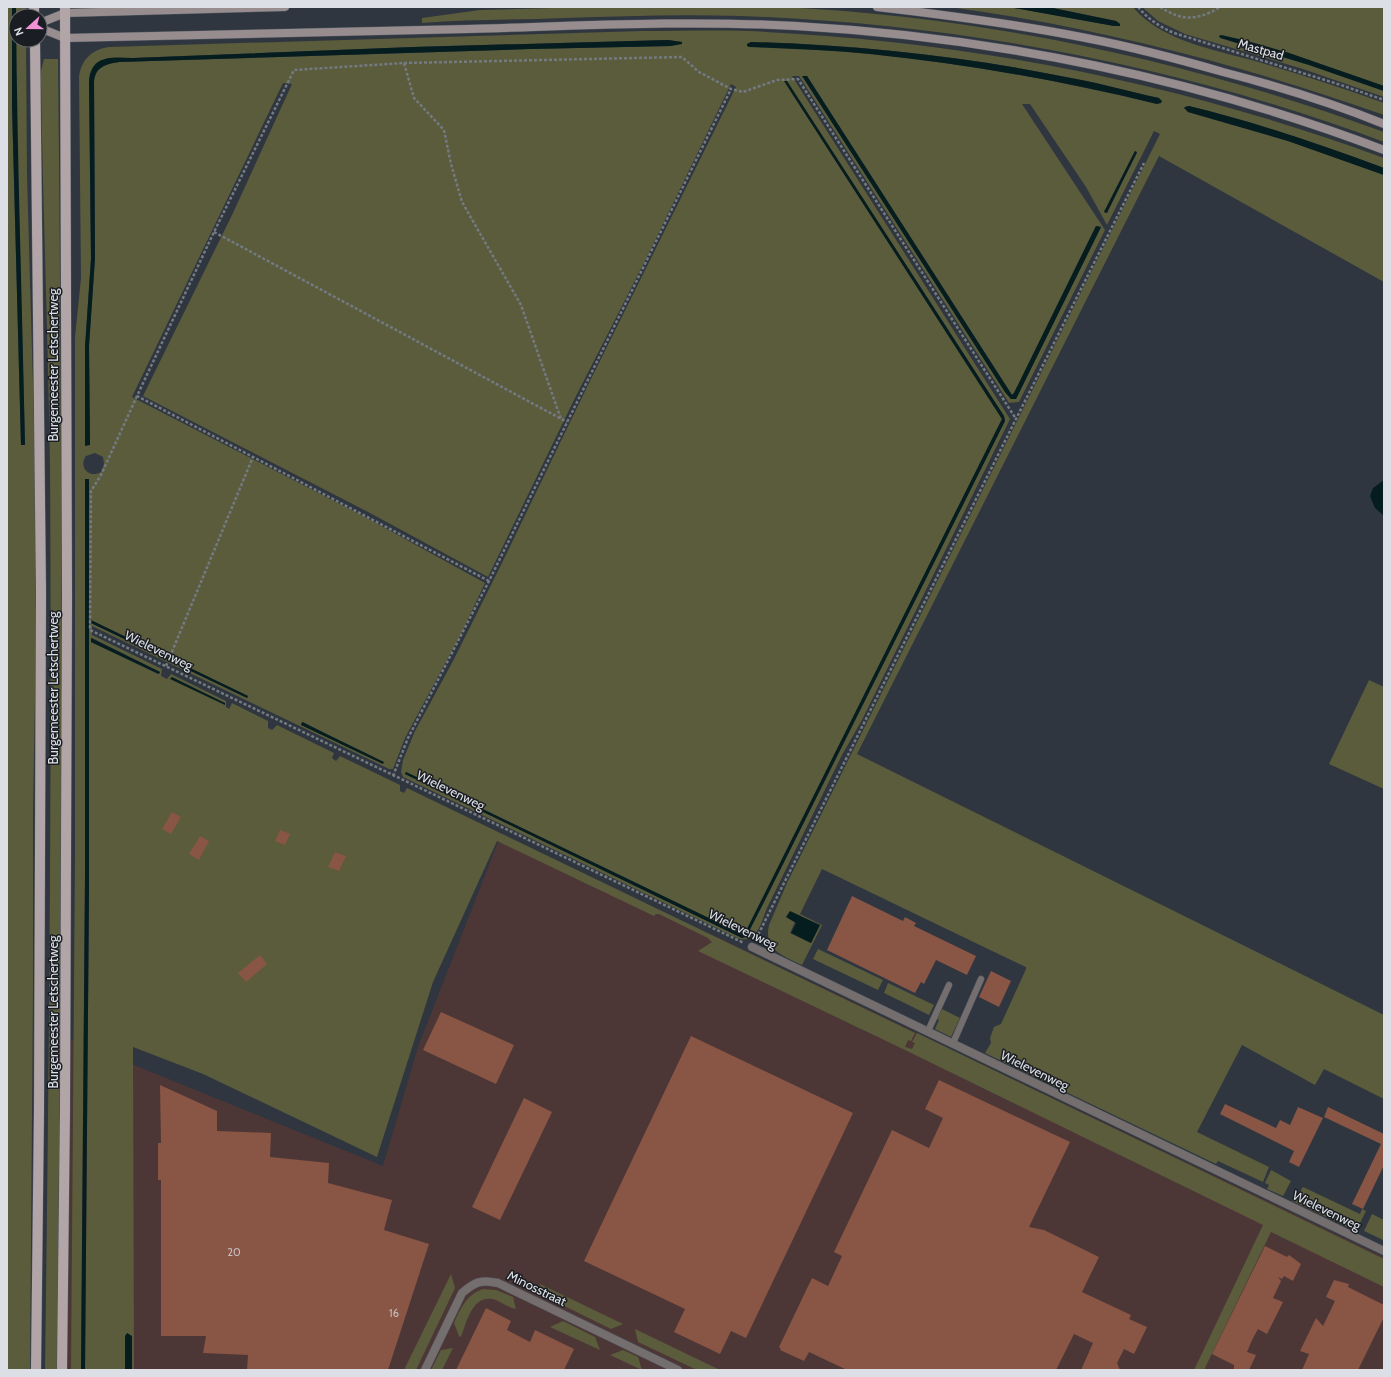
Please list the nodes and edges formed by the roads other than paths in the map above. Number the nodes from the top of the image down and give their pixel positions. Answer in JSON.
{"nodes":[{"id":1,"x":285,"y":7,"type":"edge"},
{"id":2,"x":877,"y":7,"type":"edge"},
{"id":3,"x":65,"y":10,"type":"edge"},
{"id":4,"x":48,"y":19,"type":"edge"},
{"id":5,"x":48,"y":31,"type":"edge"},
{"id":6,"x":65,"y":38,"type":"junction"},
{"id":7,"x":35,"y":48,"type":"edge"},
{"id":8,"x":1384,"y":124,"type":"edge"},
{"id":9,"x":1384,"y":150,"type":"edge"},
{"id":10,"x":752,"y":947,"type":"road end"},
{"id":11,"x":981,"y":979,"type":"dead end"},
{"id":12,"x":950,"y":985,"type":"dead end"},
{"id":13,"x":928,"y":1031,"type":"junction"},
{"id":14,"x":953,"y":1043,"type":"junction"},
{"id":15,"x":1384,"y":1251,"type":"edge"},
{"id":16,"x":36,"y":1370,"type":"edge"},
{"id":17,"x":62,"y":1370,"type":"edge"},
{"id":18,"x":425,"y":1370,"type":"edge"},
{"id":19,"x":678,"y":1370,"type":"edge"}],
"edges":[{"from":1,"to":3,"type":"main road"},
{"from":2,"to":8,"type":"main road"},
{"from":3,"to":4,"type":"main road"},
{"from":3,"to":6,"type":"main road","name":"Burgemeester Letschertweg"},
{"from":5,"to":6,"type":"main road"},
{"from":6,"to":9,"type":"main road"},
{"from":6,"to":17,"type":"main road","name":"Burgemeester Letschertweg"},
{"from":7,"to":16,"type":"main road","name":"Burgemeester Letschertweg"},
{"from":10,"to":13,"type":"street","name":"Wielevenweg"},
{"from":11,"to":14,"type":"lane"},
{"from":12,"to":13,"type":"lane"},
{"from":13,"to":14,"type":"street","name":"Wielevenweg"},
{"from":14,"to":15,"type":"street","name":"Wielevenweg"},
{"from":18,"to":19,"type":"street","name":"Minosstraat"}]}
